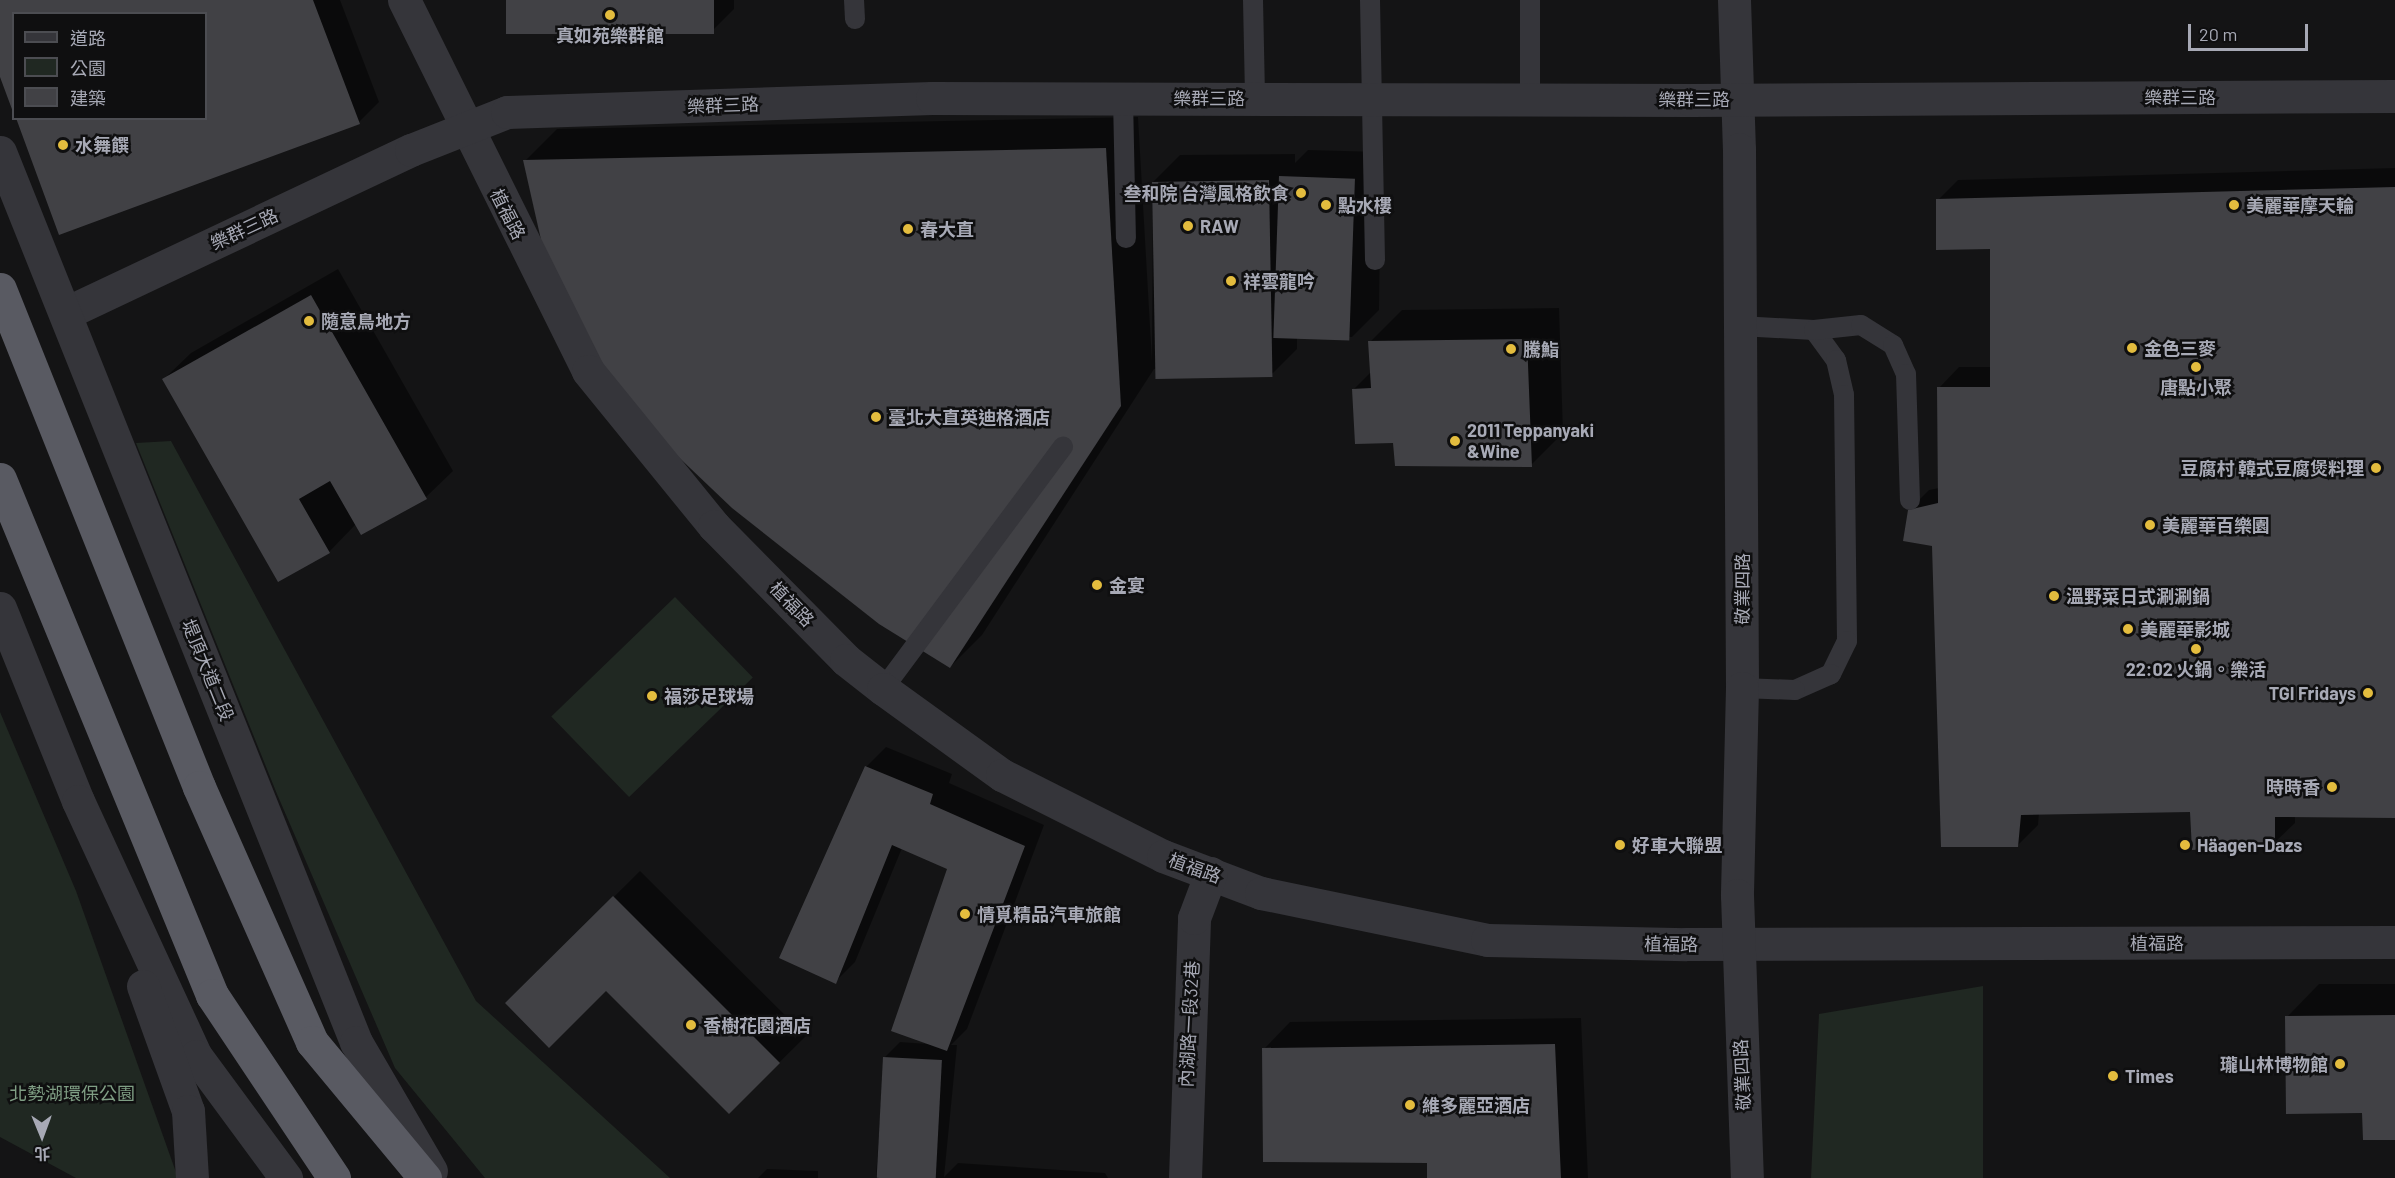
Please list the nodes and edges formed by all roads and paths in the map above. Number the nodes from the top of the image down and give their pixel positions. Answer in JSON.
{"nodes":[{"id":1,"x":404,"y":0,"type":"edge"},
{"id":2,"x":1253,"y":0,"type":"edge"},
{"id":3,"x":1370,"y":0,"type":"edge"},
{"id":4,"x":1530,"y":0,"type":"edge"},
{"id":5,"x":1734,"y":0,"type":"edge"},
{"id":6,"x":2395,"y":96,"type":"edge"},
{"id":7,"x":1374,"y":97,"type":"junction"},
{"id":8,"x":1530,"y":97,"type":"junction"},
{"id":9,"x":1123,"y":98,"type":"junction"},
{"id":10,"x":1255,"y":98,"type":"junction"},
{"id":11,"x":1738,"y":100,"type":"junction"},
{"id":12,"x":467,"y":128,"type":"junction"},
{"id":13,"x":0,"y":152,"type":"edge"},
{"id":14,"x":1126,"y":238,"type":"dead end"},
{"id":15,"x":1375,"y":260,"type":"dead end"},
{"id":16,"x":0,"y":289,"type":"edge"},
{"id":17,"x":66,"y":313,"type":"junction"},
{"id":18,"x":1740,"y":326,"type":"junction"},
{"id":19,"x":1814,"y":330,"type":"junction"},
{"id":20,"x":1063,"y":447,"type":"dead end"},
{"id":21,"x":0,"y":479,"type":"edge"},
{"id":22,"x":1910,"y":500,"type":"dead end"},
{"id":23,"x":0,"y":608,"type":"edge"},
{"id":24,"x":1742,"y":688,"type":"junction"},
{"id":25,"x":883,"y":689,"type":"junction"},
{"id":26,"x":78,"y":801,"type":"junction"},
{"id":27,"x":1211,"y":873,"type":"junction"},
{"id":28,"x":2395,"y":942,"type":"edge"},
{"id":29,"x":1738,"y":944,"type":"junction"},
{"id":30,"x":192,"y":1178,"type":"edge"},
{"id":31,"x":286,"y":1178,"type":"edge"},
{"id":32,"x":334,"y":1178,"type":"edge"},
{"id":33,"x":425,"y":1178,"type":"edge"},
{"id":34,"x":435,"y":1178,"type":"edge"},
{"id":35,"x":1185,"y":1178,"type":"edge"},
{"id":36,"x":1747,"y":1178,"type":"edge"}],
"edges":[{"from":1,"to":12,"type":"street","name":"植福路"},
{"from":2,"to":10,"type":"lane"},
{"from":3,"to":7,"type":"lane"},
{"from":4,"to":8,"type":"lane"},
{"from":5,"to":11,"type":"street","name":"敬業四路"},
{"from":6,"to":11,"type":"street","name":"樂群三路"},
{"from":7,"to":8,"type":"street","name":"樂群三路"},
{"from":7,"to":10,"type":"street","name":"樂群三路"},
{"from":7,"to":15,"type":"lane"},
{"from":8,"to":11,"type":"street","name":"樂群三路"},
{"from":9,"to":10,"type":"street","name":"樂群三路"},
{"from":9,"to":12,"type":"street","name":"樂群三路"},
{"from":9,"to":14,"type":"lane"},
{"from":11,"to":18,"type":"street","name":"敬業四路"},
{"from":12,"to":17,"type":"street","name":"樂群三路"},
{"from":12,"to":25,"type":"street","name":"植福路"},
{"from":13,"to":17,"type":"street","name":"堤頂大道二段"},
{"from":16,"to":33,"type":"highway"},
{"from":17,"to":34,"type":"street","name":"堤頂大道二段"},
{"from":18,"to":19,"type":"lane"},
{"from":18,"to":24,"type":"street","name":"敬業四路"},
{"from":19,"to":22,"type":"lane"},
{"from":19,"to":24,"type":"lane"},
{"from":20,"to":25,"type":"lane"},
{"from":21,"to":32,"type":"highway"},
{"from":23,"to":26,"type":"street"},
{"from":24,"to":29,"type":"street","name":"敬業四路"},
{"from":25,"to":27,"type":"street","name":"植福路"},
{"from":26,"to":30,"type":"street"},
{"from":26,"to":31,"type":"street"},
{"from":27,"to":29,"type":"street","name":"植福路"},
{"from":27,"to":35,"type":"street","name":"內湖路一段32巷"},
{"from":28,"to":29,"type":"street","name":"植福路"},
{"from":29,"to":36,"type":"street","name":"敬業四路"}]}
